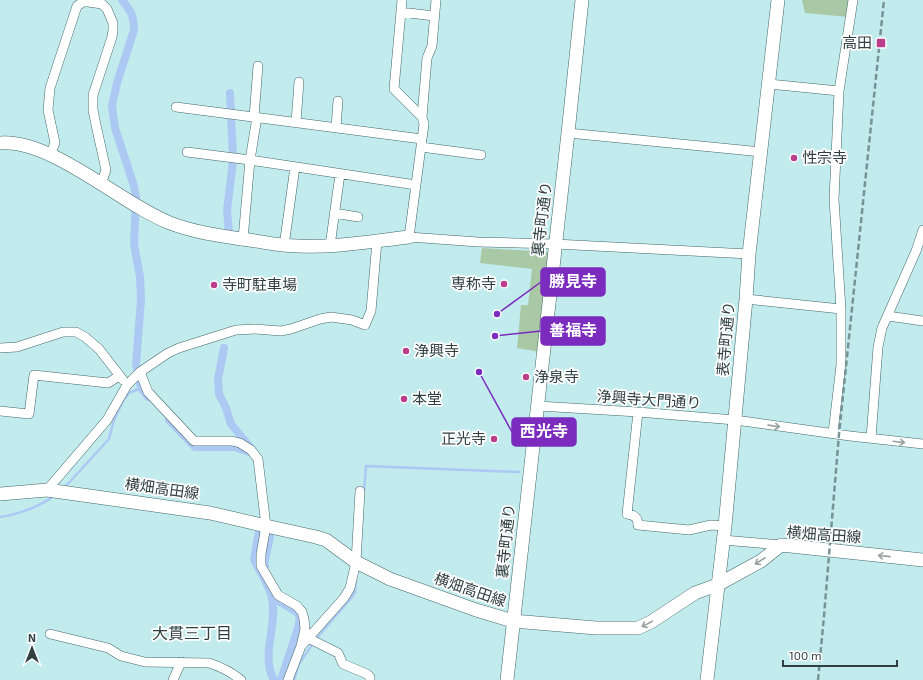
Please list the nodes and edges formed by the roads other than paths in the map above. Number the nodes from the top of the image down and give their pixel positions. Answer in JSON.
{"nodes":[{"id":1,"x":402,"y":0,"type":"edge"},
{"id":2,"x":436,"y":0,"type":"edge"},
{"id":3,"x":582,"y":0,"type":"edge"},
{"id":4,"x":778,"y":0,"type":"edge"},
{"id":5,"x":853,"y":0,"type":"edge"},
{"id":6,"x":401,"y":12,"type":"junction"},
{"id":7,"x":434,"y":16,"type":"junction"},
{"id":8,"x":258,"y":66,"type":"dead end"},
{"id":9,"x":299,"y":82,"type":"dead end"},
{"id":10,"x":769,"y":84,"type":"junction"},
{"id":11,"x":839,"y":91,"type":"junction"},
{"id":12,"x":338,"y":101,"type":"dead end"},
{"id":13,"x":176,"y":107,"type":"dead end"},
{"id":14,"x":255,"y":117,"type":"junction"},
{"id":15,"x":422,"y":117,"type":"junction"},
{"id":16,"x":296,"y":122,"type":"junction"},
{"id":17,"x":336,"y":127,"type":"junction"},
{"id":18,"x":568,"y":133,"type":"junction"},
{"id":19,"x":0,"y":143,"type":"edge"},
{"id":20,"x":421,"y":143,"type":"junction"},
{"id":21,"x":187,"y":152,"type":"dead end"},
{"id":22,"x":762,"y":152,"type":"junction"},
{"id":23,"x":50,"y":155,"type":"junction"},
{"id":24,"x":481,"y":156,"type":"dead end"},
{"id":25,"x":250,"y":160,"type":"junction"},
{"id":26,"x":295,"y":167,"type":"junction"},
{"id":27,"x":340,"y":174,"type":"junction"},
{"id":28,"x":101,"y":184,"type":"junction"},
{"id":29,"x":416,"y":185,"type":"junction"},
{"id":30,"x":334,"y":213,"type":"junction"},
{"id":31,"x":358,"y":217,"type":"dead end"},
{"id":32,"x":923,"y":230,"type":"edge"},
{"id":33,"x":410,"y":237,"type":"junction"},
{"id":34,"x":243,"y":239,"type":"junction"},
{"id":35,"x":377,"y":241,"type":"junction"},
{"id":36,"x":555,"y":244,"type":"junction"},
{"id":37,"x":284,"y":246,"type":"junction"},
{"id":38,"x":330,"y":246,"type":"junction"},
{"id":39,"x":920,"y":252,"type":"edge"},
{"id":40,"x":749,"y":254,"type":"junction"},
{"id":41,"x":746,"y":299,"type":"junction"},
{"id":42,"x":841,"y":309,"type":"junction"},
{"id":43,"x":888,"y":316,"type":"junction"},
{"id":44,"x":923,"y":321,"type":"edge"},
{"id":45,"x":0,"y":348,"type":"edge"},
{"id":46,"x":140,"y":372,"type":"junction"},
{"id":47,"x":119,"y":376,"type":"junction"},
{"id":48,"x":127,"y":385,"type":"junction"},
{"id":49,"x":538,"y":406,"type":"junction"},
{"id":50,"x":0,"y":411,"type":"edge"},
{"id":51,"x":638,"y":412,"type":"junction"},
{"id":52,"x":735,"y":420,"type":"junction"},
{"id":53,"x":833,"y":434,"type":"junction"},
{"id":54,"x":871,"y":438,"type":"junction"},
{"id":55,"x":923,"y":444,"type":"edge"},
{"id":56,"x":47,"y":490,"type":"junction"},
{"id":57,"x":360,"y":491,"type":"dead end"},
{"id":58,"x":0,"y":494,"type":"edge"},
{"id":59,"x":266,"y":526,"type":"junction"},
{"id":60,"x":725,"y":526,"type":"junction"},
{"id":61,"x":724,"y":540,"type":"junction"},
{"id":62,"x":781,"y":545,"type":"junction"},
{"id":63,"x":923,"y":560,"type":"edge"},
{"id":64,"x":356,"y":562,"type":"junction"},
{"id":65,"x":718,"y":585,"type":"junction"},
{"id":66,"x":513,"y":622,"type":"junction"},
{"id":67,"x":50,"y":634,"type":"dead end"},
{"id":68,"x":304,"y":642,"type":"junction"},
{"id":69,"x":182,"y":662,"type":"junction"},
{"id":70,"x":173,"y":680,"type":"edge"},
{"id":71,"x":241,"y":680,"type":"edge"},
{"id":72,"x":288,"y":680,"type":"edge"},
{"id":73,"x":370,"y":680,"type":"edge"},
{"id":74,"x":507,"y":680,"type":"edge"},
{"id":75,"x":707,"y":680,"type":"edge"}],
"edges":[{"from":1,"to":6,"type":"street"},
{"from":2,"to":7,"type":"street"},
{"from":3,"to":18,"type":"street","name":"裏寺町通り"},
{"from":4,"to":10,"type":"street","name":"表寺町通り"},
{"from":5,"to":11,"type":"street"},
{"from":6,"to":7,"type":"street"},
{"from":6,"to":15,"type":"street"},
{"from":7,"to":15,"type":"street"},
{"from":8,"to":14,"type":"street"},
{"from":9,"to":16,"type":"street"},
{"from":10,"to":11,"type":"street"},
{"from":10,"to":22,"type":"street","name":"表寺町通り"},
{"from":11,"to":42,"type":"street"},
{"from":12,"to":17,"type":"street"},
{"from":13,"to":14,"type":"street"},
{"from":14,"to":16,"type":"street"},
{"from":14,"to":25,"type":"street"},
{"from":15,"to":20,"type":"street"},
{"from":16,"to":17,"type":"street"},
{"from":17,"to":20,"type":"street"},
{"from":18,"to":22,"type":"street"},
{"from":18,"to":36,"type":"street","name":"裏寺町通り"},
{"from":19,"to":23,"type":"street"},
{"from":20,"to":24,"type":"street"},
{"from":20,"to":29,"type":"street"},
{"from":21,"to":25,"type":"street"},
{"from":22,"to":40,"type":"street","name":"表寺町通り"},
{"from":23,"to":28,"type":"street"},
{"from":23,"to":28,"type":"street"},
{"from":25,"to":26,"type":"street"},
{"from":25,"to":34,"type":"street"},
{"from":26,"to":27,"type":"street"},
{"from":26,"to":37,"type":"street"},
{"from":27,"to":29,"type":"street"},
{"from":27,"to":30,"type":"street"},
{"from":28,"to":34,"type":"street"},
{"from":29,"to":33,"type":"street"},
{"from":30,"to":31,"type":"street"},
{"from":30,"to":38,"type":"street"},
{"from":32,"to":39,"type":"street"},
{"from":33,"to":35,"type":"street"},
{"from":33,"to":36,"type":"street"},
{"from":34,"to":37,"type":"street"},
{"from":35,"to":38,"type":"street"},
{"from":35,"to":46,"type":"street"},
{"from":36,"to":40,"type":"street"},
{"from":36,"to":49,"type":"street","name":"裏寺町通り"},
{"from":37,"to":38,"type":"street"},
{"from":39,"to":43,"type":"street"},
{"from":40,"to":41,"type":"street","name":"表寺町通り"},
{"from":41,"to":42,"type":"street"},
{"from":41,"to":52,"type":"street","name":"表寺町通り"},
{"from":42,"to":53,"type":"street"},
{"from":43,"to":44,"type":"street"},
{"from":43,"to":54,"type":"street"},
{"from":45,"to":47,"type":"street"},
{"from":46,"to":48,"type":"street"},
{"from":46,"to":59,"type":"street"},
{"from":47,"to":48,"type":"street"},
{"from":47,"to":50,"type":"street"},
{"from":48,"to":56,"type":"street"},
{"from":49,"to":51,"type":"street","name":"浄興寺大門通り"},
{"from":49,"to":66,"type":"street","name":"裏寺町通り"},
{"from":51,"to":52,"type":"street","name":"浄興寺大門通り"},
{"from":51,"to":60,"type":"street"},
{"from":52,"to":53,"type":"street","name":"浄興寺大門通り","one_way":true},
{"from":52,"to":60,"type":"street","name":"表寺町通り"},
{"from":53,"to":54,"type":"street","name":"浄興寺大門通り"},
{"from":54,"to":55,"type":"street","name":"浄興寺大門通り","one_way":true},
{"from":56,"to":58,"type":"street","name":"横畑高田線"},
{"from":56,"to":59,"type":"street","name":"横畑高田線"},
{"from":57,"to":64,"type":"street"},
{"from":59,"to":64,"type":"street","name":"横畑高田線"},
{"from":59,"to":68,"type":"street"},
{"from":60,"to":61,"type":"street","name":"表寺町通り"},
{"from":61,"to":62,"type":"street"},
{"from":61,"to":65,"type":"street","name":"表寺町通り"},
{"from":63,"to":62,"type":"street","name":"横畑高田線","one_way":true},
{"from":62,"to":65,"type":"street","name":"横畑高田線","one_way":true},
{"from":64,"to":66,"type":"street","name":"横畑高田線"},
{"from":64,"to":68,"type":"street"},
{"from":65,"to":66,"type":"street","name":"横畑高田線","one_way":true},
{"from":65,"to":75,"type":"street","name":"表寺町通り"},
{"from":66,"to":74,"type":"street","name":"裏寺町通り"},
{"from":67,"to":69,"type":"street"},
{"from":68,"to":72,"type":"street"},
{"from":68,"to":73,"type":"street"},
{"from":69,"to":70,"type":"street"},
{"from":69,"to":71,"type":"street"}]}
